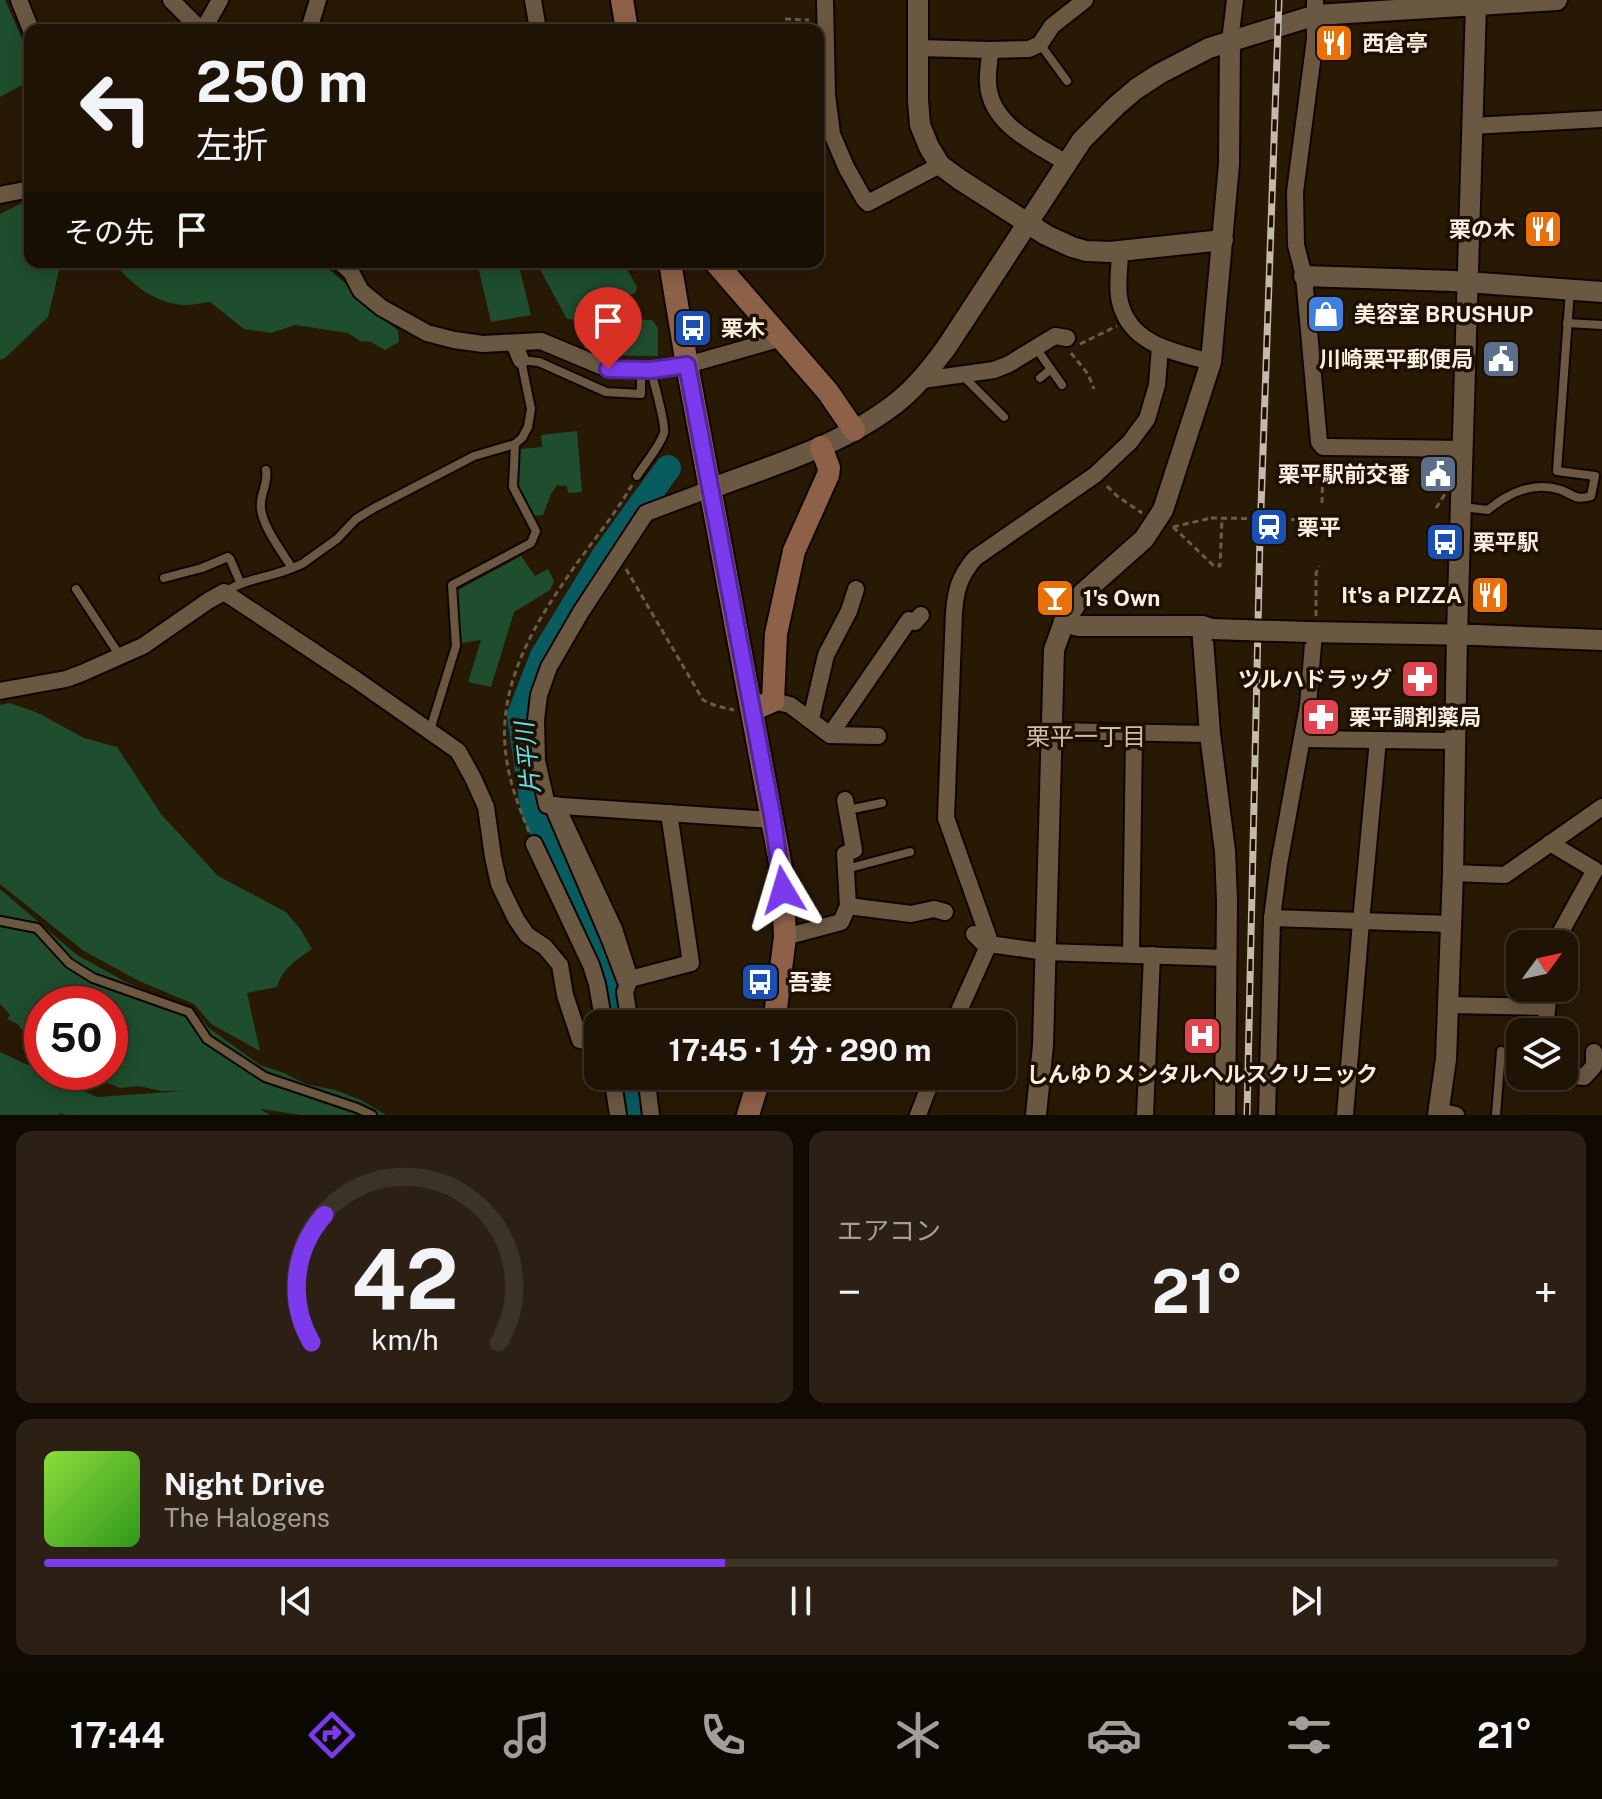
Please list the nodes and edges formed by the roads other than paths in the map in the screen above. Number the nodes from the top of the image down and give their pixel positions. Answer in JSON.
{"nodes":[{"id":1,"x":19,"y":0,"type":"edge"},
{"id":2,"x":171,"y":0,"type":"edge"},
{"id":3,"x":220,"y":0,"type":"edge"},
{"id":4,"x":318,"y":0,"type":"edge"},
{"id":5,"x":533,"y":0,"type":"edge"},
{"id":6,"x":622,"y":0,"type":"edge"},
{"id":7,"x":825,"y":0,"type":"edge"},
{"id":8,"x":918,"y":0,"type":"edge"},
{"id":9,"x":1085,"y":0,"type":"edge"},
{"id":10,"x":1235,"y":0,"type":"edge"},
{"id":11,"x":1557,"y":0,"type":"edge"},
{"id":12,"x":1476,"y":2,"type":"edge"},
{"id":13,"x":1315,"y":8,"type":"edge"},
{"id":14,"x":29,"y":24,"type":"edge"},
{"id":15,"x":196,"y":24,"type":"edge"},
{"id":16,"x":206,"y":24,"type":"edge"},
{"id":17,"x":312,"y":24,"type":"edge"},
{"id":18,"x":537,"y":24,"type":"edge"},
{"id":19,"x":624,"y":24,"type":"edge"},
{"id":20,"x":1230,"y":41,"type":"junction"},
{"id":21,"x":1040,"y":44,"type":"junction"},
{"id":22,"x":918,"y":48,"type":"junction"},
{"id":23,"x":990,"y":50,"type":"junction"},
{"id":24,"x":1067,"y":81,"type":"dead end"},
{"id":25,"x":1602,"y":119,"type":"edge"},
{"id":26,"x":1472,"y":126,"type":"junction"},
{"id":27,"x":1066,"y":163,"type":"junction"},
{"id":28,"x":940,"y":165,"type":"junction"},
{"id":29,"x":24,"y":190,"type":"edge"},
{"id":30,"x":0,"y":195,"type":"edge"},
{"id":31,"x":1028,"y":223,"type":"junction"},
{"id":32,"x":1223,"y":240,"type":"junction"},
{"id":33,"x":1120,"y":251,"type":"junction"},
{"id":34,"x":347,"y":268,"type":"edge"},
{"id":35,"x":671,"y":268,"type":"edge"},
{"id":36,"x":720,"y":268,"type":"edge"},
{"id":37,"x":1304,"y":276,"type":"junction"},
{"id":38,"x":1468,"y":283,"type":"junction"},
{"id":39,"x":1570,"y":290,"type":"junction"},
{"id":40,"x":1602,"y":292,"type":"edge"},
{"id":41,"x":1567,"y":323,"type":"junction"},
{"id":42,"x":1602,"y":325,"type":"edge"},
{"id":43,"x":782,"y":338,"type":"junction"},
{"id":44,"x":1067,"y":338,"type":"road end"},
{"id":45,"x":514,"y":343,"type":"junction"},
{"id":46,"x":1036,"y":347,"type":"junction"},
{"id":47,"x":1160,"y":347,"type":"junction"},
{"id":48,"x":579,"y":356,"type":"junction"},
{"id":49,"x":521,"y":360,"type":"junction"},
{"id":50,"x":1211,"y":362,"type":"junction"},
{"id":51,"x":687,"y":365,"type":"junction"},
{"id":52,"x":1051,"y":369,"type":"junction"},
{"id":53,"x":646,"y":370,"type":"junction"},
{"id":54,"x":962,"y":374,"type":"junction"},
{"id":55,"x":571,"y":377,"type":"junction"},
{"id":56,"x":1040,"y":378,"type":"dead end"},
{"id":57,"x":922,"y":380,"type":"junction"},
{"id":58,"x":1062,"y":385,"type":"dead end"},
{"id":59,"x":1004,"y":417,"type":"dead end"},
{"id":60,"x":854,"y":430,"type":"junction"},
{"id":61,"x":515,"y":444,"type":"junction"},
{"id":62,"x":821,"y":447,"type":"junction"},
{"id":63,"x":1463,"y":449,"type":"junction"},
{"id":64,"x":266,"y":470,"type":"dead end"},
{"id":65,"x":637,"y":476,"type":"dead end"},
{"id":66,"x":710,"y":489,"type":"junction"},
{"id":67,"x":1461,"y":507,"type":"junction"},
{"id":68,"x":292,"y":568,"type":"junction"},
{"id":69,"x":164,"y":578,"type":"dead end"},
{"id":70,"x":240,"y":582,"type":"junction"},
{"id":71,"x":76,"y":589,"type":"dead end"},
{"id":72,"x":856,"y":589,"type":"dead end"},
{"id":73,"x":224,"y":592,"type":"junction"},
{"id":74,"x":921,"y":615,"type":"dead end"},
{"id":75,"x":1064,"y":622,"type":"junction"},
{"id":76,"x":1207,"y":628,"type":"junction"},
{"id":77,"x":1312,"y":628,"type":"junction"},
{"id":78,"x":1457,"y":634,"type":"junction"},
{"id":79,"x":1602,"y":640,"type":"edge"},
{"id":80,"x":120,"y":656,"type":"junction"},
{"id":81,"x":0,"y":691,"type":"edge"},
{"id":82,"x":762,"y":706,"type":"junction"},
{"id":83,"x":811,"y":719,"type":"junction"},
{"id":84,"x":430,"y":730,"type":"junction"},
{"id":85,"x":1051,"y":731,"type":"junction"},
{"id":86,"x":1134,"y":733,"type":"junction"},
{"id":87,"x":1210,"y":734,"type":"junction"},
{"id":88,"x":830,"y":735,"type":"junction"},
{"id":89,"x":878,"y":736,"type":"dead end"},
{"id":90,"x":1302,"y":739,"type":"junction"},
{"id":91,"x":1378,"y":740,"type":"junction"},
{"id":92,"x":1455,"y":741,"type":"junction"},
{"id":93,"x":882,"y":803,"type":"dead end"},
{"id":94,"x":552,"y":805,"type":"junction"},
{"id":95,"x":846,"y":805,"type":"joint"},
{"id":96,"x":1602,"y":807,"type":"edge"},
{"id":97,"x":669,"y":813,"type":"junction"},
{"id":98,"x":773,"y":820,"type":"junction"},
{"id":99,"x":1550,"y":843,"type":"junction"},
{"id":100,"x":534,"y":844,"type":"dead end"},
{"id":101,"x":910,"y":852,"type":"dead end"},
{"id":102,"x":846,"y":869,"type":"junction"},
{"id":103,"x":1453,"y":873,"type":"junction"},
{"id":104,"x":848,"y":906,"type":"junction"},
{"id":105,"x":945,"y":912,"type":"dead end"},
{"id":106,"x":1272,"y":918,"type":"junction"},
{"id":107,"x":0,"y":921,"type":"edge"},
{"id":108,"x":1361,"y":922,"type":"junction"},
{"id":109,"x":1451,"y":924,"type":"junction"},
{"id":110,"x":1557,"y":930,"type":"edge"},
{"id":111,"x":974,"y":934,"type":"dead end"},
{"id":112,"x":785,"y":937,"type":"junction"},
{"id":113,"x":989,"y":944,"type":"junction"},
{"id":114,"x":1046,"y":952,"type":"junction"},
{"id":115,"x":1131,"y":954,"type":"junction"},
{"id":116,"x":1152,"y":955,"type":"junction"},
{"id":117,"x":1226,"y":958,"type":"junction"},
{"id":118,"x":628,"y":986,"type":"junction"},
{"id":119,"x":1548,"y":1002,"type":"edge"},
{"id":120,"x":1448,"y":1005,"type":"junction"},
{"id":121,"x":1547,"y":1007,"type":"junction"},
{"id":122,"x":602,"y":1010,"type":"edge"},
{"id":123,"x":629,"y":1010,"type":"edge"},
{"id":124,"x":776,"y":1010,"type":"edge"},
{"id":125,"x":959,"y":1010,"type":"edge"},
{"id":126,"x":1546,"y":1018,"type":"edge"},
{"id":127,"x":584,"y":1041,"type":"edge"},
{"id":128,"x":1501,"y":1051,"type":"dead end"},
{"id":129,"x":1597,"y":1061,"type":"edge"},
{"id":130,"x":1578,"y":1076,"type":"edge"},
{"id":131,"x":614,"y":1090,"type":"edge"},
{"id":132,"x":648,"y":1090,"type":"edge"},
{"id":133,"x":756,"y":1090,"type":"edge"},
{"id":134,"x":928,"y":1090,"type":"edge"},
{"id":135,"x":1444,"y":1114,"type":"edge"},
{"id":136,"x":372,"y":1115,"type":"edge"},
{"id":137,"x":618,"y":1115,"type":"edge"},
{"id":138,"x":651,"y":1115,"type":"edge"},
{"id":139,"x":748,"y":1115,"type":"edge"},
{"id":140,"x":918,"y":1115,"type":"edge"},
{"id":141,"x":1036,"y":1115,"type":"edge"},
{"id":142,"x":1145,"y":1115,"type":"edge"},
{"id":143,"x":1225,"y":1115,"type":"edge"},
{"id":144,"x":1267,"y":1115,"type":"edge"},
{"id":145,"x":1345,"y":1115,"type":"edge"},
{"id":146,"x":1496,"y":1115,"type":"edge"}],
"edges":[{"from":1,"to":14,"type":"street"},
{"from":2,"to":15,"type":"street"},
{"from":3,"to":16,"type":"street"},
{"from":4,"to":17,"type":"street"},
{"from":5,"to":18,"type":"street"},
{"from":6,"to":19,"type":"main road"},
{"from":7,"to":28,"type":"street"},
{"from":8,"to":22,"type":"street"},
{"from":9,"to":21,"type":"street"},
{"from":10,"to":20,"type":"street"},
{"from":11,"to":12,"type":"street"},
{"from":12,"to":13,"type":"street"},
{"from":12,"to":26,"type":"street"},
{"from":13,"to":20,"type":"street"},
{"from":13,"to":37,"type":"street"},
{"from":20,"to":27,"type":"street"},
{"from":20,"to":32,"type":"street"},
{"from":21,"to":23,"type":"street"},
{"from":21,"to":24,"type":"lane"},
{"from":22,"to":23,"type":"street"},
{"from":22,"to":28,"type":"street"},
{"from":23,"to":27,"type":"street"},
{"from":25,"to":26,"type":"street"},
{"from":26,"to":38,"type":"street"},
{"from":27,"to":31,"type":"street"},
{"from":28,"to":31,"type":"street"},
{"from":29,"to":30,"type":"street"},
{"from":31,"to":33,"type":"street"},
{"from":31,"to":57,"type":"street"},
{"from":32,"to":33,"type":"street"},
{"from":32,"to":50,"type":"street"},
{"from":33,"to":47,"type":"street"},
{"from":34,"to":45,"type":"street"},
{"from":35,"to":51,"type":"main road"},
{"from":36,"to":43,"type":"main road"},
{"from":37,"to":38,"type":"street"},
{"from":37,"to":63,"type":"street"},
{"from":38,"to":39,"type":"street"},
{"from":38,"to":63,"type":"street"},
{"from":39,"to":40,"type":"street"},
{"from":39,"to":41,"type":"lane"},
{"from":41,"to":42,"type":"lane"},
{"from":41,"to":67,"type":"lane"},
{"from":43,"to":51,"type":"street"},
{"from":43,"to":60,"type":"main road"},
{"from":44,"to":46,"type":"street"},
{"from":45,"to":48,"type":"street"},
{"from":45,"to":49,"type":"street"},
{"from":46,"to":52,"type":"lane"},
{"from":46,"to":54,"type":"street"},
{"from":47,"to":50,"type":"street"},
{"from":47,"to":113,"type":"street"},
{"from":48,"to":53,"type":"street"},
{"from":48,"to":55,"type":"lane"},
{"from":49,"to":55,"type":"lane"},
{"from":49,"to":61,"type":"lane"},
{"from":50,"to":75,"type":"street"},
{"from":51,"to":53,"type":"street"},
{"from":51,"to":66,"type":"main road"},
{"from":52,"to":56,"type":"lane"},
{"from":52,"to":58,"type":"lane"},
{"from":53,"to":55,"type":"lane"},
{"from":53,"to":65,"type":"lane"},
{"from":54,"to":57,"type":"street"},
{"from":54,"to":59,"type":"lane"},
{"from":57,"to":60,"type":"street"},
{"from":60,"to":62,"type":"street"},
{"from":61,"to":68,"type":"lane"},
{"from":61,"to":84,"type":"lane"},
{"from":62,"to":66,"type":"street"},
{"from":62,"to":82,"type":"main road"},
{"from":63,"to":67,"type":"street"},
{"from":64,"to":68,"type":"lane"},
{"from":66,"to":82,"type":"main road"},
{"from":66,"to":94,"type":"street"},
{"from":67,"to":78,"type":"street"},
{"from":68,"to":70,"type":"lane"},
{"from":69,"to":70,"type":"lane"},
{"from":70,"to":73,"type":"lane"},
{"from":71,"to":80,"type":"lane"},
{"from":72,"to":83,"type":"street"},
{"from":73,"to":80,"type":"street"},
{"from":73,"to":84,"type":"street"},
{"from":74,"to":88,"type":"street"},
{"from":75,"to":76,"type":"street"},
{"from":75,"to":85,"type":"street"},
{"from":76,"to":77,"type":"street","bridge":true},
{"from":76,"to":87,"type":"street"},
{"from":77,"to":78,"type":"street"},
{"from":77,"to":90,"type":"street"},
{"from":78,"to":79,"type":"street"},
{"from":78,"to":92,"type":"street"},
{"from":80,"to":81,"type":"street"},
{"from":82,"to":83,"type":"street"},
{"from":82,"to":98,"type":"main road"},
{"from":83,"to":88,"type":"street"},
{"from":84,"to":127,"type":"street"},
{"from":85,"to":86,"type":"street"},
{"from":85,"to":114,"type":"street"},
{"from":86,"to":87,"type":"street"},
{"from":86,"to":115,"type":"street"},
{"from":87,"to":117,"type":"street"},
{"from":88,"to":89,"type":"street"},
{"from":90,"to":91,"type":"street"},
{"from":90,"to":106,"type":"street"},
{"from":91,"to":92,"type":"street"},
{"from":91,"to":108,"type":"street"},
{"from":92,"to":103,"type":"street"},
{"from":93,"to":95,"type":"lane"},
{"from":94,"to":97,"type":"street"},
{"from":94,"to":118,"type":"street"},
{"from":95,"to":102,"type":"street"},
{"from":96,"to":99,"type":"street"},
{"from":97,"to":98,"type":"street"},
{"from":97,"to":118,"type":"street"},
{"from":98,"to":112,"type":"main road"},
{"from":99,"to":103,"type":"street"},
{"from":99,"to":110,"type":"street"},
{"from":100,"to":122,"type":"street"},
{"from":101,"to":102,"type":"lane"},
{"from":102,"to":104,"type":"street"},
{"from":103,"to":109,"type":"street"},
{"from":104,"to":105,"type":"street"},
{"from":104,"to":112,"type":"street"},
{"from":106,"to":108,"type":"street"},
{"from":106,"to":144,"type":"street"},
{"from":107,"to":136,"type":"lane"},
{"from":108,"to":109,"type":"street"},
{"from":108,"to":145,"type":"street"},
{"from":109,"to":120,"type":"street"},
{"from":111,"to":113,"type":"street"},
{"from":112,"to":124,"type":"main road"},
{"from":113,"to":114,"type":"street"},
{"from":113,"to":125,"type":"street"},
{"from":114,"to":115,"type":"street"},
{"from":114,"to":141,"type":"street"},
{"from":115,"to":116,"type":"street"},
{"from":116,"to":117,"type":"street"},
{"from":116,"to":142,"type":"street"},
{"from":117,"to":143,"type":"street"},
{"from":118,"to":123,"type":"street"},
{"from":119,"to":121,"type":"street"},
{"from":120,"to":121,"type":"street"},
{"from":120,"to":135,"type":"street"},
{"from":121,"to":126,"type":"street"},
{"from":128,"to":146,"type":"lane"},
{"from":129,"to":130,"type":"street"},
{"from":131,"to":137,"type":"street"},
{"from":132,"to":138,"type":"street"},
{"from":133,"to":139,"type":"main road"},
{"from":134,"to":140,"type":"street"}]}
